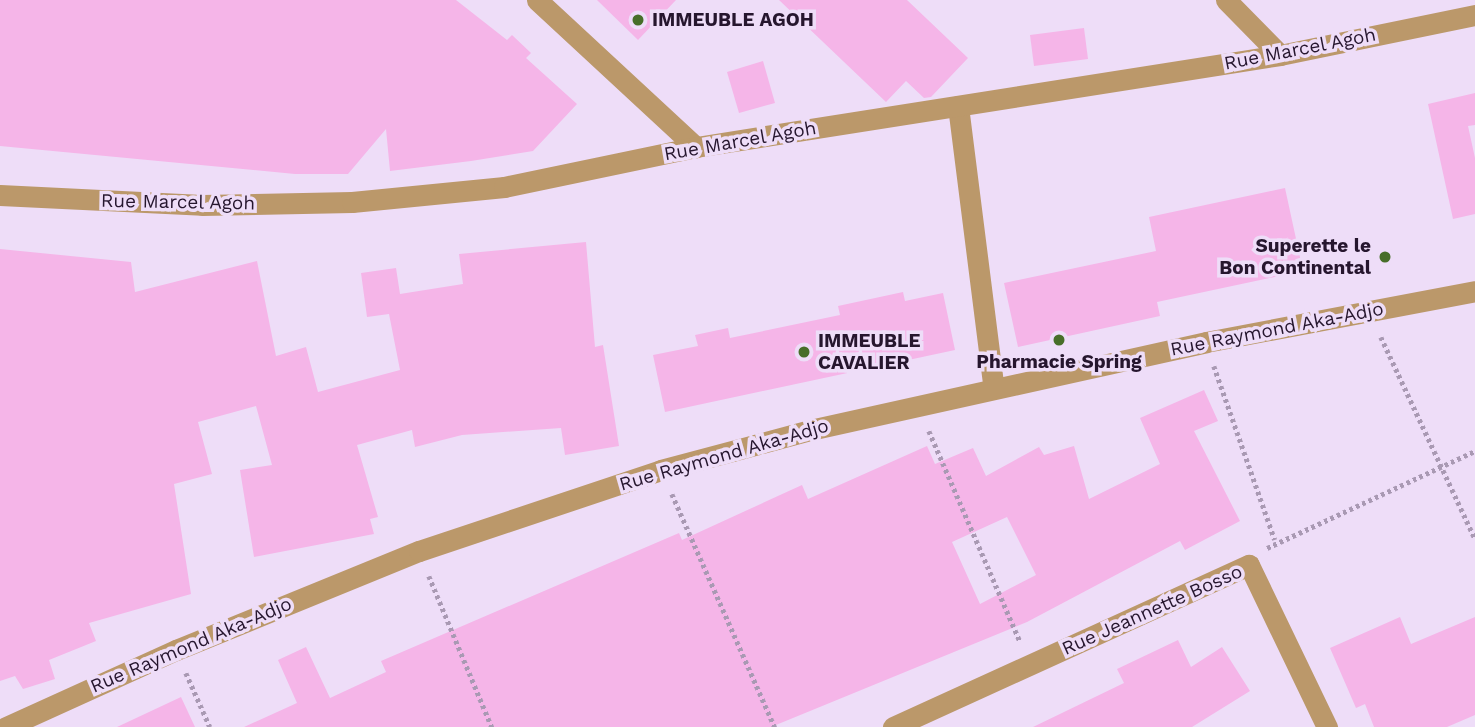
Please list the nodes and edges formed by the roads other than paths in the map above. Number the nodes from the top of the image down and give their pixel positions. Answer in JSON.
{"nodes":[{"id":1,"x":537,"y":0,"type":"edge"},
{"id":2,"x":1226,"y":0,"type":"edge"},
{"id":3,"x":1475,"y":15,"type":"edge"},
{"id":4,"x":1280,"y":55,"type":"junction"},
{"id":5,"x":958,"y":106,"type":"junction"},
{"id":6,"x":696,"y":147,"type":"junction"},
{"id":7,"x":0,"y":195,"type":"edge"},
{"id":8,"x":1475,"y":291,"type":"edge"},
{"id":9,"x":994,"y":389,"type":"junction"},
{"id":10,"x":6,"y":727,"type":"edge"},
{"id":11,"x":893,"y":727,"type":"edge"},
{"id":12,"x":1327,"y":727,"type":"edge"}],
"edges":[{"from":1,"to":6,"type":"street"},
{"from":2,"to":4,"type":"street"},
{"from":3,"to":4,"type":"street","name":"Rue Marcel Agoh"},
{"from":4,"to":5,"type":"street","name":"Rue Marcel Agoh"},
{"from":5,"to":6,"type":"street","name":"Rue Marcel Agoh"},
{"from":5,"to":9,"type":"street"},
{"from":6,"to":7,"type":"street","name":"Rue Marcel Agoh"},
{"from":8,"to":9,"type":"street","name":"Rue Raymond Aka-Adjo"},
{"from":9,"to":10,"type":"street","name":"Rue Raymond Aka-Adjo"},
{"from":11,"to":12,"type":"street","name":"Rue Jeannette Bosso"}]}
